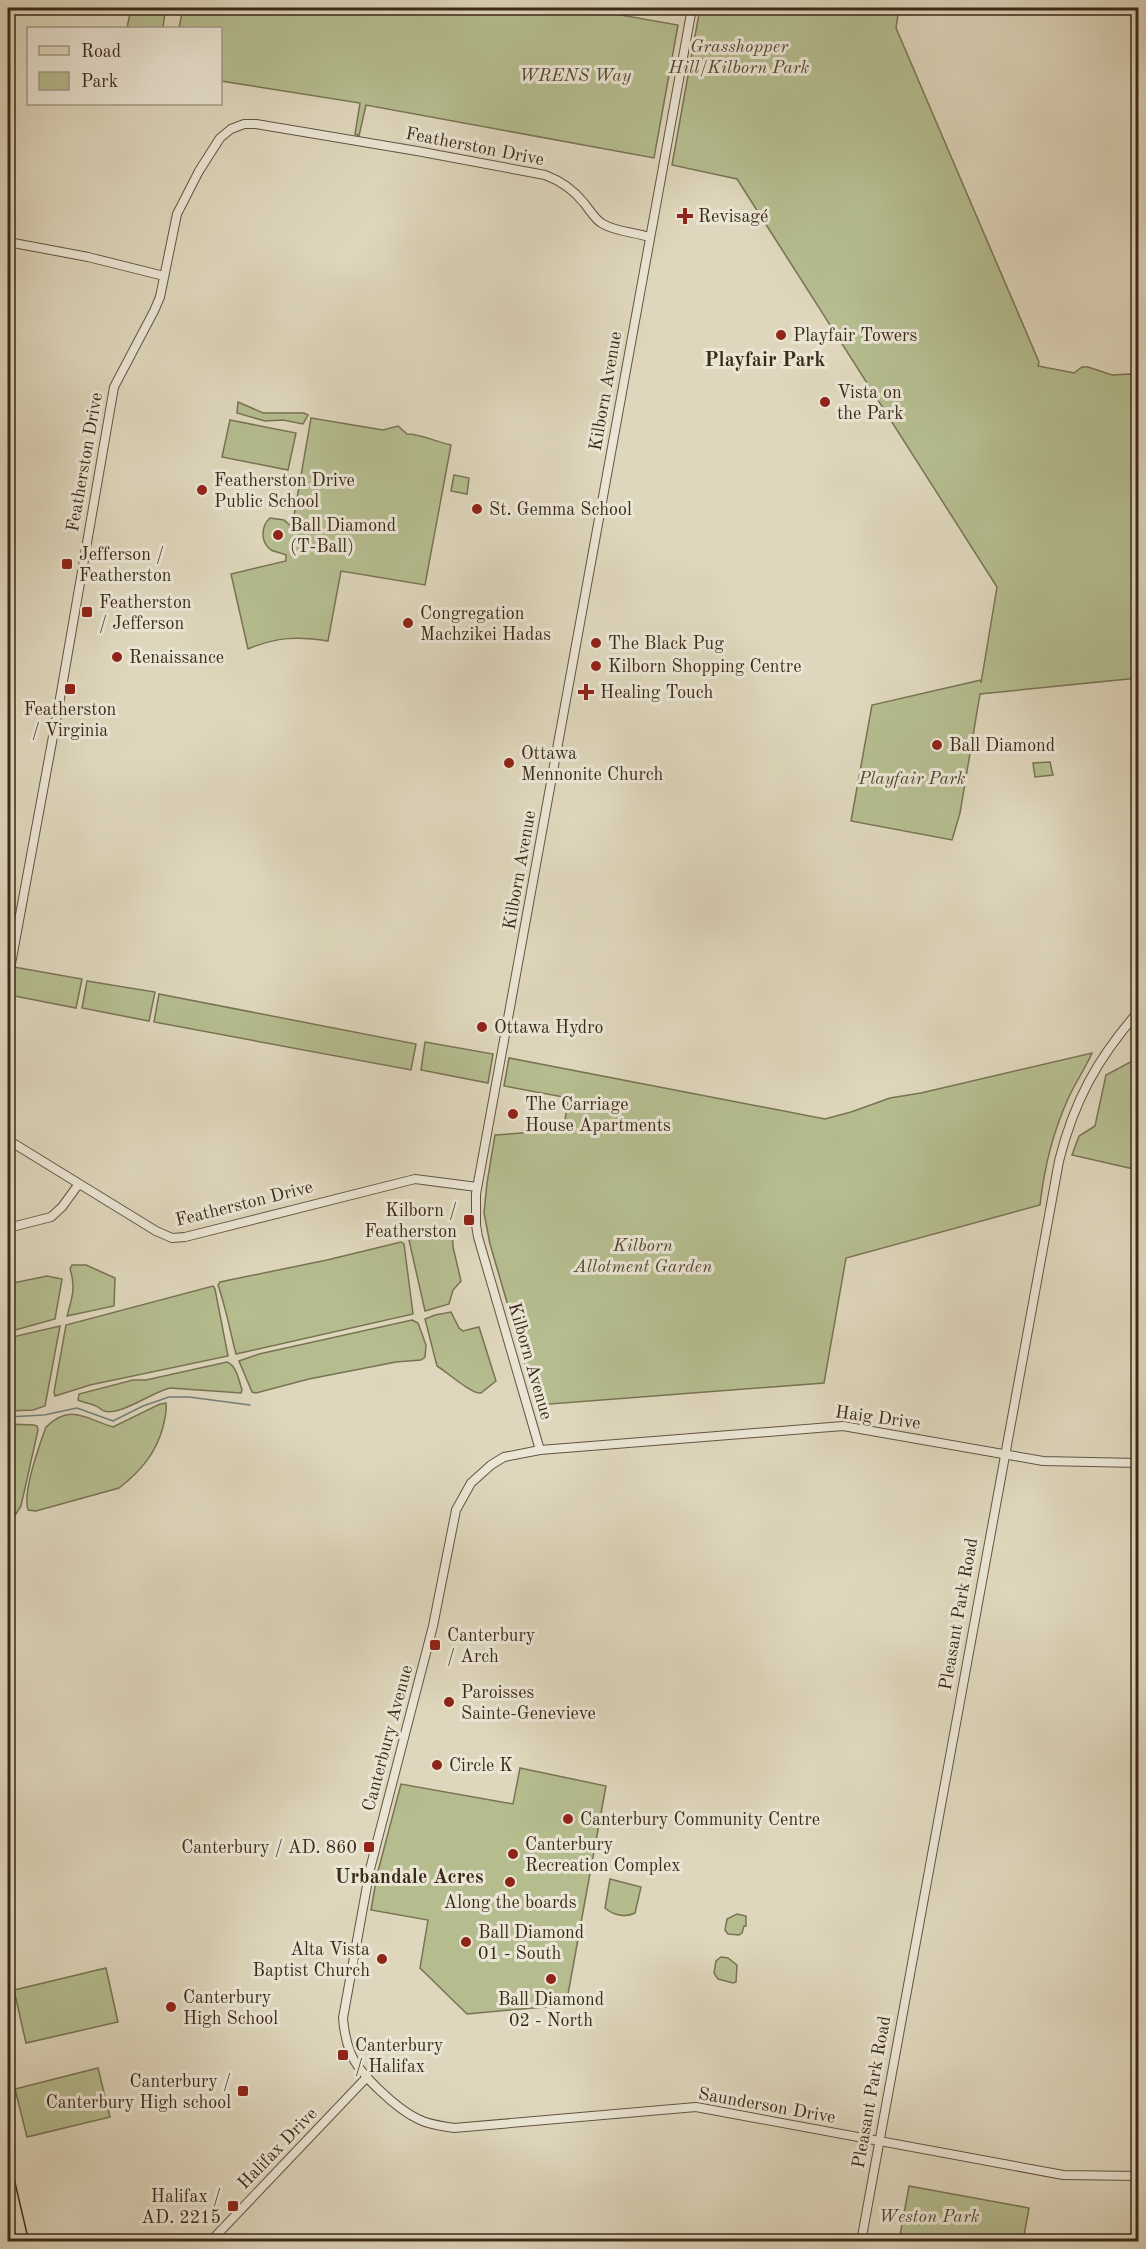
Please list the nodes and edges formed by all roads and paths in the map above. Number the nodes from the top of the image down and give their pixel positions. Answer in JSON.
{"nodes":[{"id":1,"x":692,"y":8,"type":"edge"},
{"id":2,"x":649,"y":237,"type":"junction"},
{"id":3,"x":8,"y":242,"type":"edge"},
{"id":4,"x":164,"y":276,"type":"junction"},
{"id":5,"x":8,"y":980,"type":"edge"},
{"id":6,"x":1138,"y":1012,"type":"edge"},
{"id":7,"x":8,"y":1140,"type":"edge"},
{"id":8,"x":78,"y":1185,"type":"junction"},
{"id":9,"x":477,"y":1187,"type":"junction"},
{"id":10,"x":8,"y":1228,"type":"edge"},
{"id":11,"x":540,"y":1450,"type":"junction"},
{"id":12,"x":1004,"y":1454,"type":"junction"},
{"id":13,"x":1138,"y":1464,"type":"edge"},
{"id":14,"x":367,"y":2077,"type":"junction"},
{"id":15,"x":880,"y":2142,"type":"junction"},
{"id":16,"x":1138,"y":2176,"type":"edge"},
{"id":17,"x":8,"y":2178,"type":"edge"},
{"id":18,"x":14,"y":2235,"type":"edge"},
{"id":19,"x":210,"y":2241,"type":"edge"},
{"id":20,"x":861,"y":2241,"type":"edge"}],
"edges":[{"from":1,"to":2,"type":"street","name":"Kilborn Avenue"},
{"from":2,"to":4,"type":"street","name":"Featherston Drive"},
{"from":2,"to":9,"type":"street","name":"Kilborn Avenue"},
{"from":3,"to":4,"type":"street"},
{"from":4,"to":5,"type":"street","name":"Featherston Drive"},
{"from":6,"to":12,"type":"street","name":"Pleasant Park Road"},
{"from":7,"to":8,"type":"street","name":"Featherston Drive"},
{"from":8,"to":9,"type":"street","name":"Featherston Drive"},
{"from":8,"to":10,"type":"street"},
{"from":9,"to":11,"type":"street","name":"Kilborn Avenue"},
{"from":11,"to":12,"type":"street","name":"Haig Drive"},
{"from":11,"to":14,"type":"street","name":"Canterbury Avenue"},
{"from":12,"to":13,"type":"street","name":"Haig Drive"},
{"from":12,"to":15,"type":"street","name":"Pleasant Park Road"},
{"from":14,"to":15,"type":"street","name":"Saunderson Drive"},
{"from":14,"to":19,"type":"street","name":"Halifax Drive"},
{"from":15,"to":16,"type":"street","name":"Saunderson Drive"},
{"from":15,"to":20,"type":"street","name":"Pleasant Park Road"},
{"from":17,"to":18,"type":"main road"}]}
